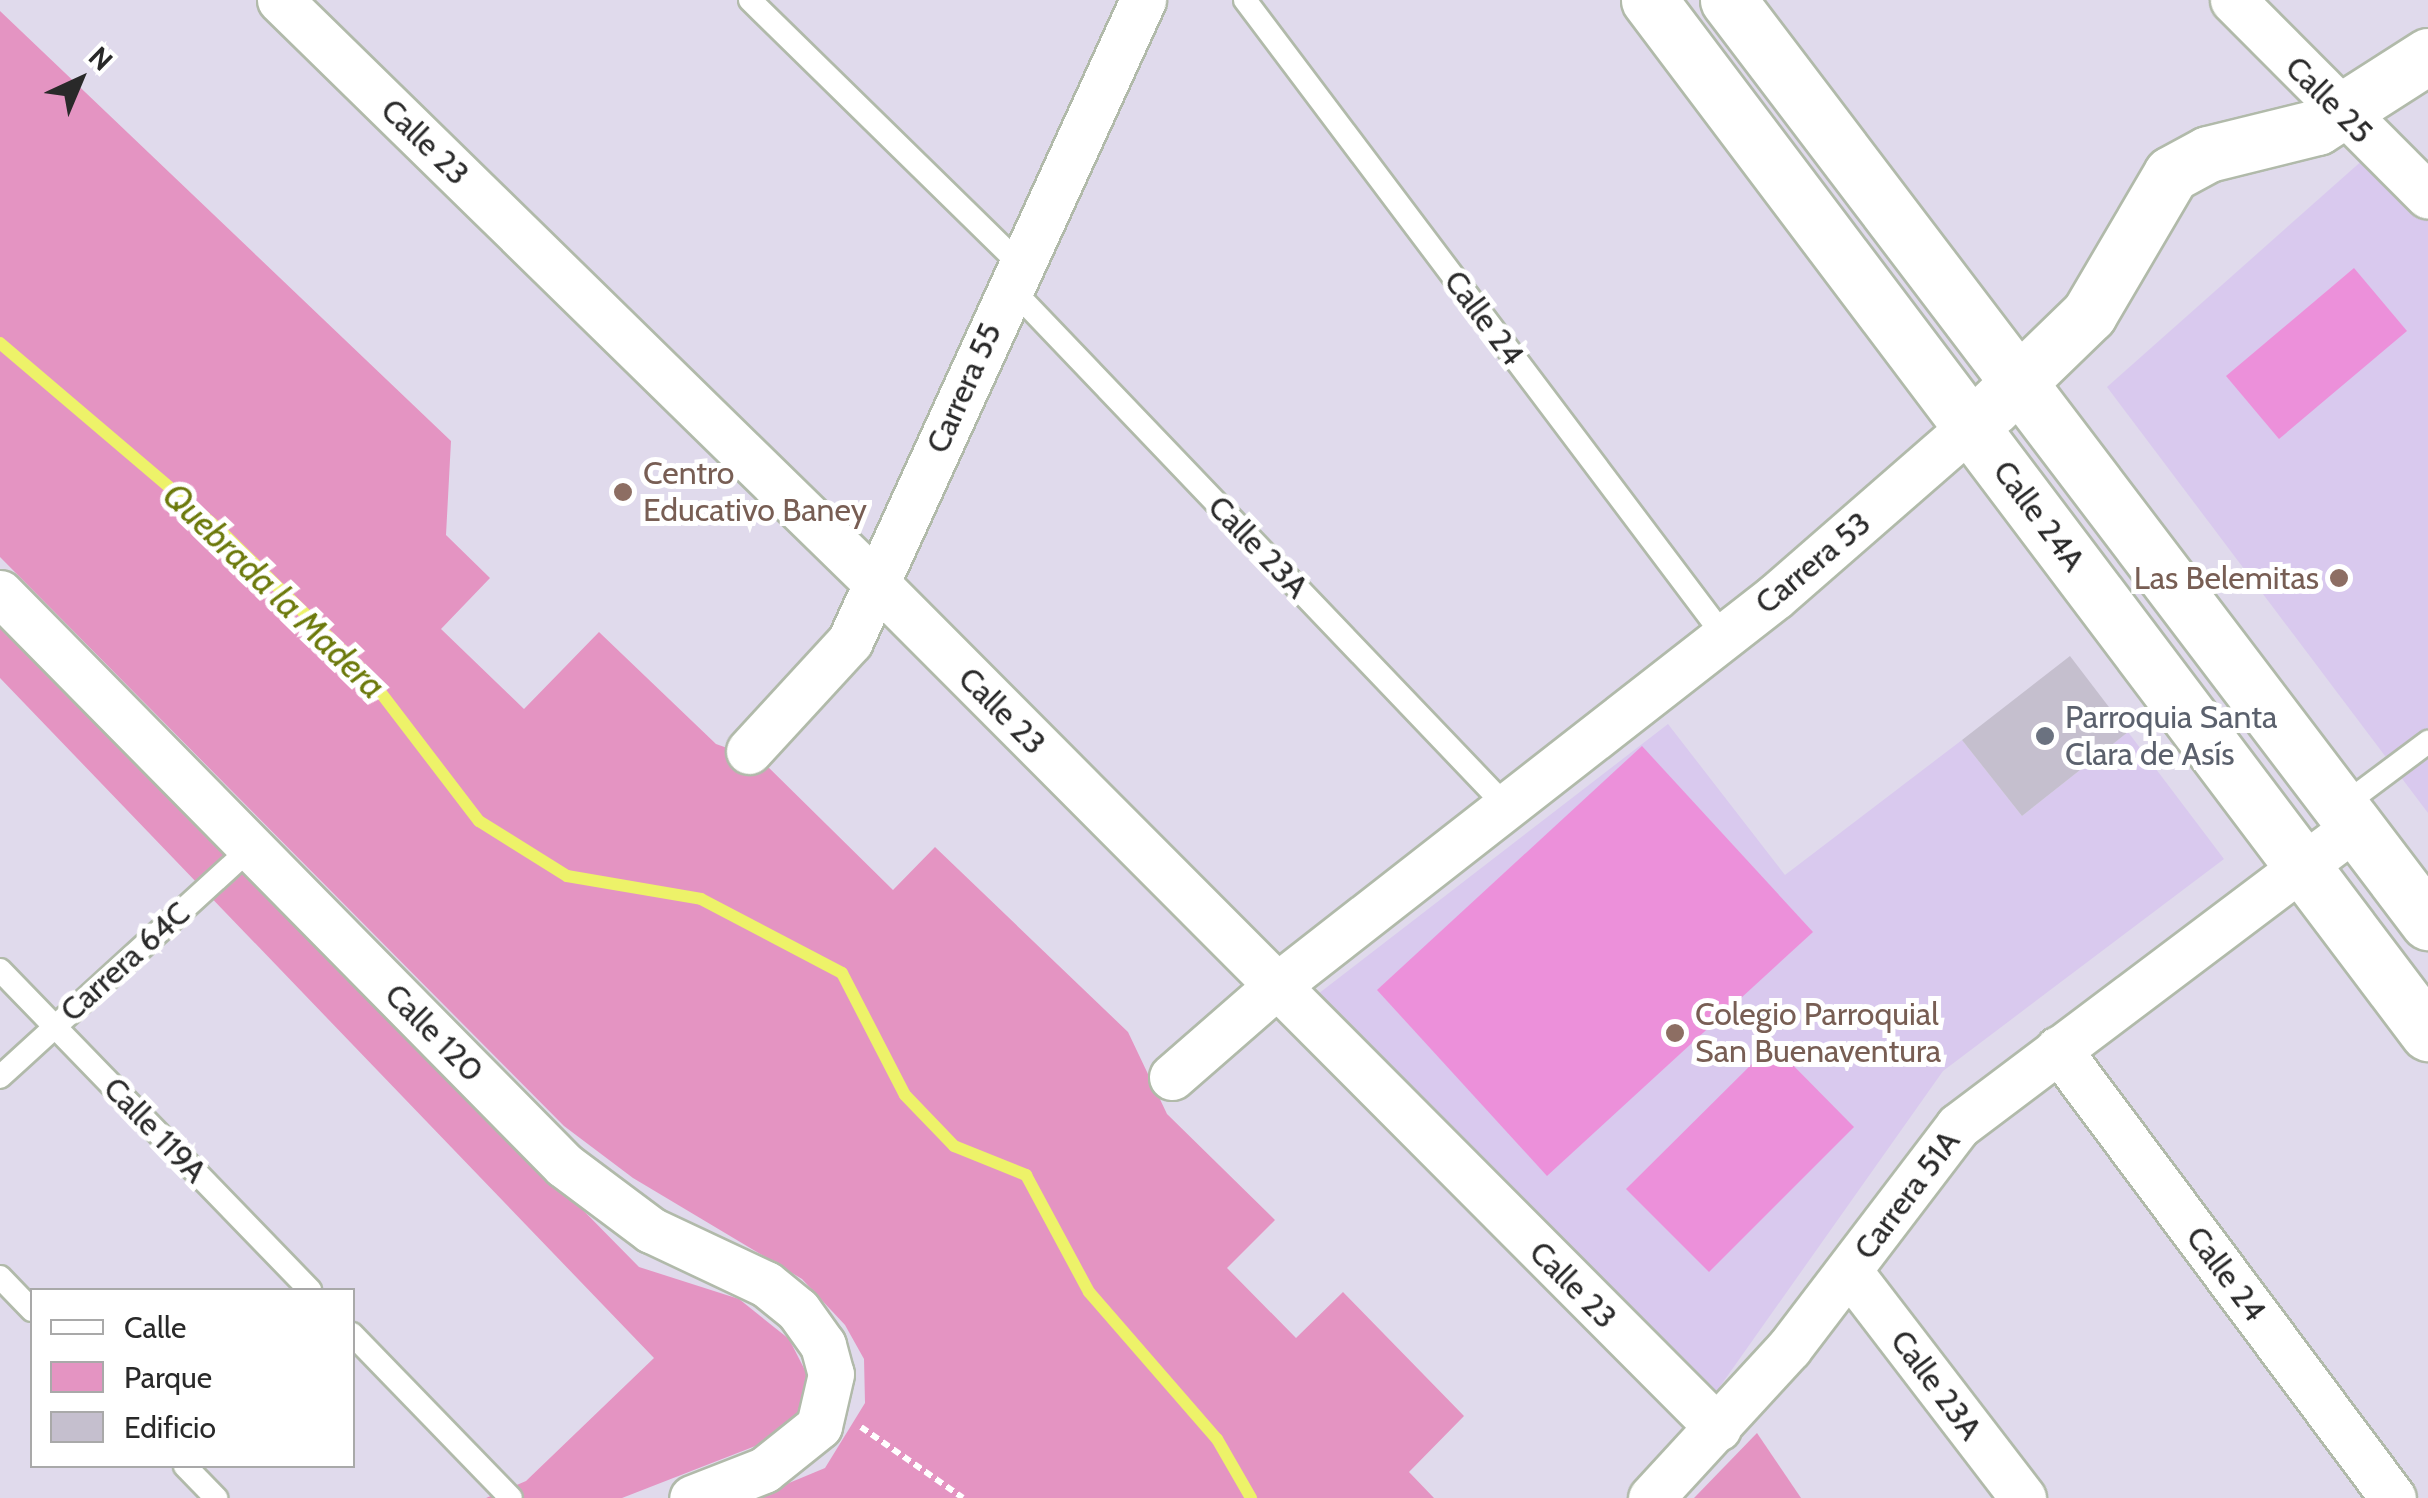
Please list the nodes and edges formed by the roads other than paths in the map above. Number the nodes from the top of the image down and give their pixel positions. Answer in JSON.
{"nodes":[{"id":1,"x":280,"y":0,"type":"edge"},
{"id":2,"x":750,"y":0,"type":"edge"},
{"id":3,"x":1143,"y":0,"type":"edge"},
{"id":4,"x":1244,"y":0,"type":"edge"},
{"id":5,"x":1649,"y":0,"type":"edge"},
{"id":6,"x":1728,"y":0,"type":"edge"},
{"id":7,"x":2233,"y":0,"type":"edge"},
{"id":8,"x":2428,"y":56,"type":"edge"},
{"id":9,"x":2342,"y":116,"type":"junction"},
{"id":10,"x":2428,"y":196,"type":"edge"},
{"id":11,"x":1015,"y":276,"type":"junction"},
{"id":12,"x":2020,"y":384,"type":"junction"},
{"id":13,"x":1971,"y":426,"type":"junction"},
{"id":14,"x":876,"y":583,"type":"junction"},
{"id":15,"x":0,"y":593,"type":"edge"},
{"id":16,"x":1724,"y":636,"type":"junction"},
{"id":17,"x":2428,"y":742,"type":"edge"},
{"id":18,"x":749,"y":751,"type":"dead end"},
{"id":19,"x":1506,"y":806,"type":"junction"},
{"id":20,"x":2348,"y":817,"type":"junction"},
{"id":21,"x":251,"y":848,"type":"junction"},
{"id":22,"x":2303,"y":867,"type":"junction"},
{"id":23,"x":2428,"y":922,"type":"edge"},
{"id":24,"x":0,"y":970,"type":"edge"},
{"id":25,"x":1274,"y":988,"type":"junction"},
{"id":26,"x":55,"y":1027,"type":"junction"},
{"id":27,"x":2428,"y":1033,"type":"edge"},
{"id":28,"x":2058,"y":1050,"type":"junction"},
{"id":29,"x":0,"y":1076,"type":"edge"},
{"id":30,"x":1172,"y":1077,"type":"dead end"},
{"id":31,"x":1849,"y":1271,"type":"junction"},
{"id":32,"x":0,"y":1277,"type":"edge"},
{"id":33,"x":308,"y":1288,"type":"edge"},
{"id":34,"x":30,"y":1308,"type":"edge"},
{"id":35,"x":355,"y":1337,"type":"edge"},
{"id":36,"x":1718,"y":1428,"type":"junction"},
{"id":37,"x":186,"y":1468,"type":"edge"},
{"id":38,"x":216,"y":1498,"type":"edge"},
{"id":39,"x":511,"y":1498,"type":"edge"},
{"id":40,"x":692,"y":1498,"type":"edge"},
{"id":41,"x":1651,"y":1498,"type":"edge"},
{"id":42,"x":2023,"y":1498,"type":"edge"},
{"id":43,"x":2393,"y":1498,"type":"edge"}],
"edges":[{"from":1,"to":14,"type":"street","name":"Calle 23"},
{"from":2,"to":11,"type":"lane","name":"Calle 23A"},
{"from":3,"to":11,"type":"street","name":"Carrera 55"},
{"from":4,"to":16,"type":"lane","name":"Calle 24"},
{"from":5,"to":13,"type":"main road","name":"Calle 24A"},
{"from":6,"to":12,"type":"main road","name":"Calle 24A"},
{"from":7,"to":9,"type":"street","name":"Calle 25"},
{"from":8,"to":9,"type":"main road","name":"Carrera 53"},
{"from":9,"to":10,"type":"street","name":"Calle 25"},
{"from":9,"to":12,"type":"main road","name":"Carrera 53"},
{"from":11,"to":14,"type":"street","name":"Carrera 55"},
{"from":11,"to":19,"type":"lane","name":"Calle 23A"},
{"from":12,"to":13,"type":"main road","name":"Carrera 53"},
{"from":12,"to":20,"type":"main road","name":"Calle 24A"},
{"from":13,"to":16,"type":"street","name":"Carrera 53"},
{"from":13,"to":22,"type":"main road","name":"Calle 24A"},
{"from":14,"to":18,"type":"street","name":"Carrera 55"},
{"from":14,"to":25,"type":"street","name":"Calle 23"},
{"from":15,"to":21,"type":"street","name":"Calle 120"},
{"from":16,"to":19,"type":"street","name":"Carrera 53"},
{"from":17,"to":20,"type":"lane"},
{"from":19,"to":25,"type":"street","name":"Carrera 53"},
{"from":20,"to":22,"type":"street","name":"Carrera 51A"},
{"from":20,"to":23,"type":"main road","name":"Calle 24A"},
{"from":21,"to":26,"type":"lane","name":"Carrera 64C"},
{"from":21,"to":40,"type":"street","name":"Calle 120"},
{"from":22,"to":27,"type":"main road","name":"Calle 24A"},
{"from":22,"to":28,"type":"street","name":"Carrera 51A"},
{"from":24,"to":26,"type":"lane","name":"Calle 119A"},
{"from":25,"to":30,"type":"street","name":"Carrera 53"},
{"from":25,"to":36,"type":"street","name":"Calle 23"},
{"from":26,"to":29,"type":"lane","name":"Carrera 64C"},
{"from":26,"to":33,"type":"lane","name":"Calle 119A"},
{"from":28,"to":31,"type":"street","name":"Carrera 51A"},
{"from":28,"to":43,"type":"street","name":"Calle 24"},
{"from":31,"to":36,"type":"street","name":"Carrera 51A"},
{"from":31,"to":42,"type":"street","name":"Calle 23A"},
{"from":32,"to":34,"type":"lane"},
{"from":35,"to":39,"type":"lane"},
{"from":36,"to":41,"type":"street","name":"Carrera 51A"},
{"from":37,"to":38,"type":"lane"}]}
